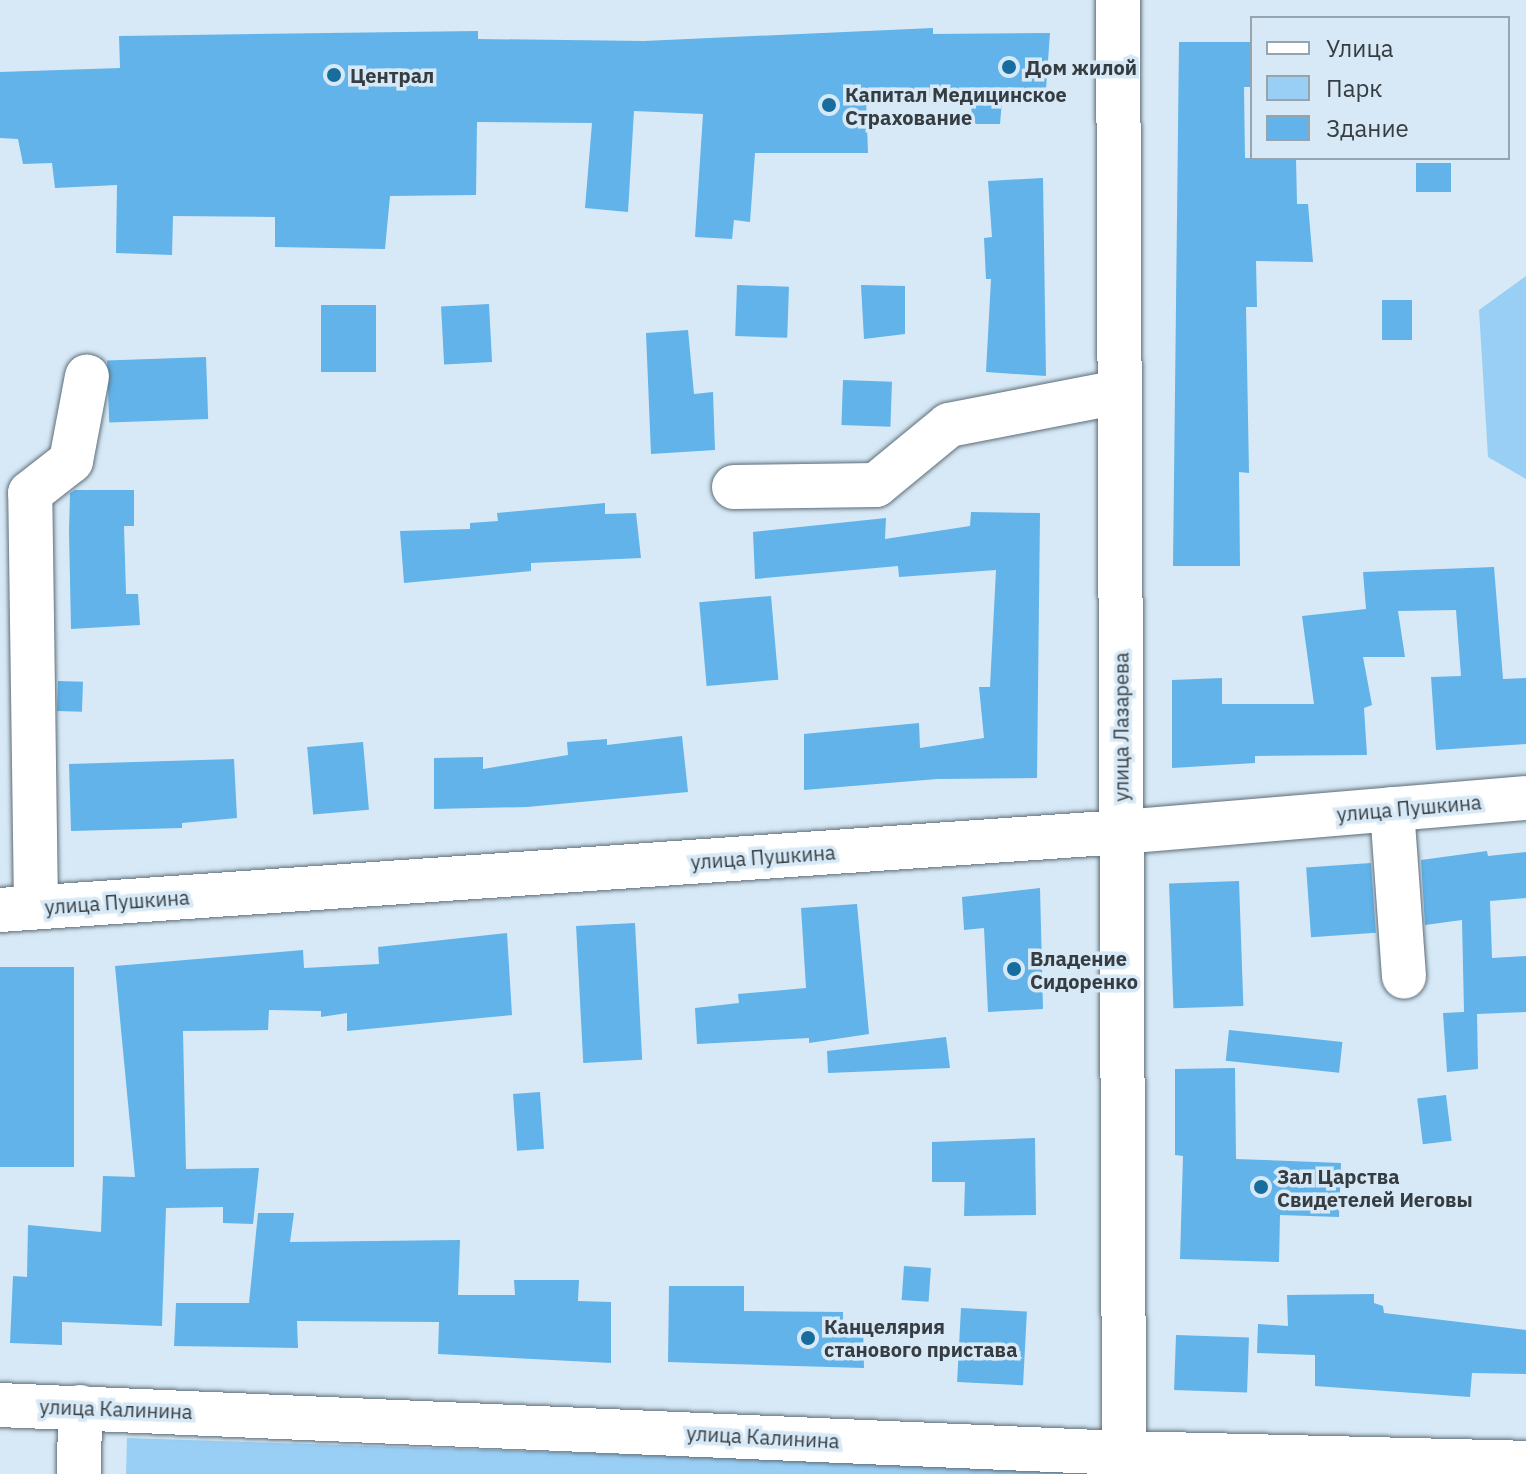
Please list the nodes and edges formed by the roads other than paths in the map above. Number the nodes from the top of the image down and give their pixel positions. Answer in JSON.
{"nodes":[{"id":1,"x":1118,"y":0,"type":"edge"},
{"id":2,"x":87,"y":376,"type":"dead end"},
{"id":3,"x":1119,"y":392,"type":"junction"},
{"id":4,"x":734,"y":487,"type":"dead end"},
{"id":5,"x":1526,"y":798,"type":"edge"},
{"id":6,"x":1392,"y":809,"type":"junction"},
{"id":7,"x":1121,"y":832,"type":"junction"},
{"id":8,"x":18,"y":909,"type":"edge"},
{"id":9,"x":1404,"y":977,"type":"dead end"},
{"id":10,"x":0,"y":1405,"type":"edge"},
{"id":11,"x":80,"y":1407,"type":"junction"},
{"id":12,"x":1124,"y":1453,"type":"junction"},
{"id":13,"x":1526,"y":1463,"type":"edge"},
{"id":14,"x":79,"y":1474,"type":"edge"}],
"edges":[{"from":1,"to":3,"type":"street","name":"улица Лазарева"},
{"from":2,"to":8,"type":"street"},
{"from":3,"to":4,"type":"street"},
{"from":3,"to":7,"type":"street","name":"улица Лазарева"},
{"from":5,"to":6,"type":"street","name":"улица Пушкина"},
{"from":6,"to":7,"type":"street","name":"улица Пушкина"},
{"from":6,"to":9,"type":"street"},
{"from":7,"to":8,"type":"street","name":"улица Пушкина"},
{"from":7,"to":12,"type":"street","name":"улица Лазарева"},
{"from":10,"to":11,"type":"street","name":"улица Калинина"},
{"from":11,"to":12,"type":"street","name":"улица Калинина"},
{"from":11,"to":14,"type":"street"},
{"from":12,"to":13,"type":"street","name":"улица Калинина"}]}
